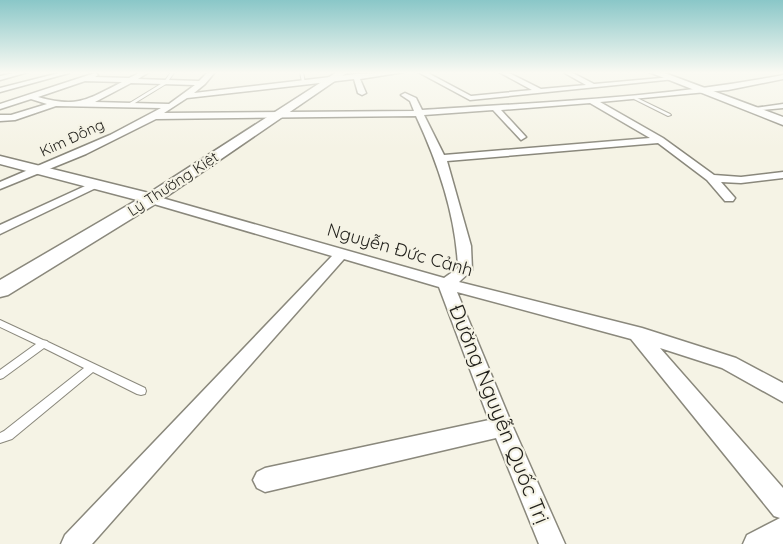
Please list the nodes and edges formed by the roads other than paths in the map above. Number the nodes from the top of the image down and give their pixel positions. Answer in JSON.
{"nodes":[{"id":1,"x":100,"y":97,"type":"edge"},
{"id":2,"x":141,"y":97,"type":"edge"},
{"id":3,"x":183,"y":97,"type":"edge"},
{"id":4,"x":307,"y":97,"type":"edge"},
{"id":5,"x":409,"y":97,"type":"edge"},
{"id":6,"x":641,"y":97,"type":"edge"},
{"id":7,"x":717,"y":97,"type":"edge"},
{"id":8,"x":34,"y":98,"type":"joint"},
{"id":9,"x":635,"y":98,"type":"junction"},
{"id":10,"x":592,"y":101,"type":"junction"},
{"id":11,"x":55,"y":104,"type":"junction"},
{"id":12,"x":85,"y":105,"type":"junction"},
{"id":13,"x":129,"y":105,"type":"junction"},
{"id":14,"x":169,"y":106,"type":"junction"},
{"id":15,"x":783,"y":106,"type":"edge"},
{"id":16,"x":0,"y":107,"type":"edge"},
{"id":17,"x":495,"y":108,"type":"junction"},
{"id":18,"x":751,"y":110,"type":"junction"},
{"id":19,"x":282,"y":113,"type":"junction"},
{"id":20,"x":419,"y":113,"type":"junction"},
{"id":21,"x":669,"y":115,"type":"dead end"},
{"id":22,"x":155,"y":116,"type":"junction"},
{"id":23,"x":0,"y":117,"type":"edge"},
{"id":24,"x":783,"y":121,"type":"edge"},
{"id":25,"x":521,"y":137,"type":"dead end"},
{"id":26,"x":660,"y":140,"type":"junction"},
{"id":27,"x":441,"y":158,"type":"junction"},
{"id":28,"x":0,"y":160,"type":"edge"},
{"id":29,"x":41,"y":169,"type":"junction"},
{"id":30,"x":783,"y":175,"type":"edge"},
{"id":31,"x":711,"y":178,"type":"junction"},
{"id":32,"x":96,"y":184,"type":"junction"},
{"id":33,"x":0,"y":186,"type":"edge"},
{"id":34,"x":729,"y":198,"type":"dead end"},
{"id":35,"x":151,"y":199,"type":"junction"},
{"id":36,"x":0,"y":230,"type":"edge"},
{"id":37,"x":341,"y":254,"type":"junction"},
{"id":38,"x":446,"y":284,"type":"junction"},
{"id":39,"x":0,"y":290,"type":"edge"},
{"id":40,"x":0,"y":323,"type":"edge"},
{"id":41,"x":636,"y":333,"type":"junction"},
{"id":42,"x":44,"y":344,"type":"junction"},
{"id":43,"x":92,"y":367,"type":"junction"},
{"id":44,"x":0,"y":375,"type":"edge"},
{"id":45,"x":141,"y":391,"type":"dead end"},
{"id":46,"x":783,"y":393,"type":"edge"},
{"id":47,"x":502,"y":427,"type":"junction"},
{"id":48,"x":0,"y":438,"type":"edge"},
{"id":49,"x":265,"y":480,"type":"dead end"},
{"id":50,"x":783,"y":507,"type":"edge"},
{"id":51,"x":783,"y":531,"type":"edge"},
{"id":52,"x":74,"y":544,"type":"edge"},
{"id":53,"x":552,"y":544,"type":"edge"},
{"id":54,"x":756,"y":544,"type":"edge"}],
"edges":[{"from":1,"to":12,"type":"street"},
{"from":2,"to":13,"type":"lane"},
{"from":3,"to":14,"type":"street","name":"Kim Đồng"},
{"from":4,"to":19,"type":"street","name":"Lý Thường Kiệt"},
{"from":5,"to":20,"type":"street"},
{"from":6,"to":9,"type":"street"},
{"from":7,"to":18,"type":"street"},
{"from":8,"to":11,"type":"street"},
{"from":8,"to":16,"type":"street"},
{"from":9,"to":10,"type":"street"},
{"from":9,"to":21,"type":"lane"},
{"from":10,"to":17,"type":"street"},
{"from":10,"to":26,"type":"street"},
{"from":11,"to":12,"type":"street"},
{"from":11,"to":23,"type":"street"},
{"from":12,"to":13,"type":"street"},
{"from":13,"to":14,"type":"street"},
{"from":14,"to":22,"type":"street","name":"Kim Đồng"},
{"from":15,"to":18,"type":"street"},
{"from":17,"to":20,"type":"street"},
{"from":17,"to":25,"type":"street"},
{"from":18,"to":24,"type":"street"},
{"from":19,"to":20,"type":"street"},
{"from":19,"to":22,"type":"street"},
{"from":19,"to":35,"type":"street","name":"Lý Thường Kiệt"},
{"from":20,"to":27,"type":"street"},
{"from":22,"to":29,"type":"street","name":"Kim Đồng"},
{"from":26,"to":27,"type":"street"},
{"from":26,"to":31,"type":"street"},
{"from":27,"to":38,"type":"street"},
{"from":28,"to":29,"type":"street","name":"Nguyễn Đức Cảnh"},
{"from":29,"to":32,"type":"street","name":"Nguyễn Đức Cảnh"},
{"from":29,"to":33,"type":"street","name":"Kim Đồng"},
{"from":30,"to":31,"type":"street"},
{"from":31,"to":34,"type":"street"},
{"from":32,"to":35,"type":"street","name":"Nguyễn Đức Cảnh"},
{"from":32,"to":36,"type":"street"},
{"from":35,"to":37,"type":"street","name":"Nguyễn Đức Cảnh"},
{"from":35,"to":39,"type":"street","name":"Lý Thường Kiệt"},
{"from":37,"to":38,"type":"street","name":"Nguyễn Đức Cảnh"},
{"from":37,"to":52,"type":"street"},
{"from":38,"to":41,"type":"street","name":"Nguyễn Đức Cảnh"},
{"from":38,"to":47,"type":"street","name":"Đường Nguyễn Quốc Trị"},
{"from":40,"to":42,"type":"lane"},
{"from":41,"to":46,"type":"street","name":"Nguyễn Đức Cảnh"},
{"from":41,"to":50,"type":"street"},
{"from":42,"to":43,"type":"lane"},
{"from":42,"to":44,"type":"lane"},
{"from":43,"to":45,"type":"lane"},
{"from":43,"to":48,"type":"lane"},
{"from":47,"to":49,"type":"street"},
{"from":47,"to":53,"type":"street","name":"Đường Nguyễn Quốc Trị"},
{"from":51,"to":54,"type":"street"}]}
